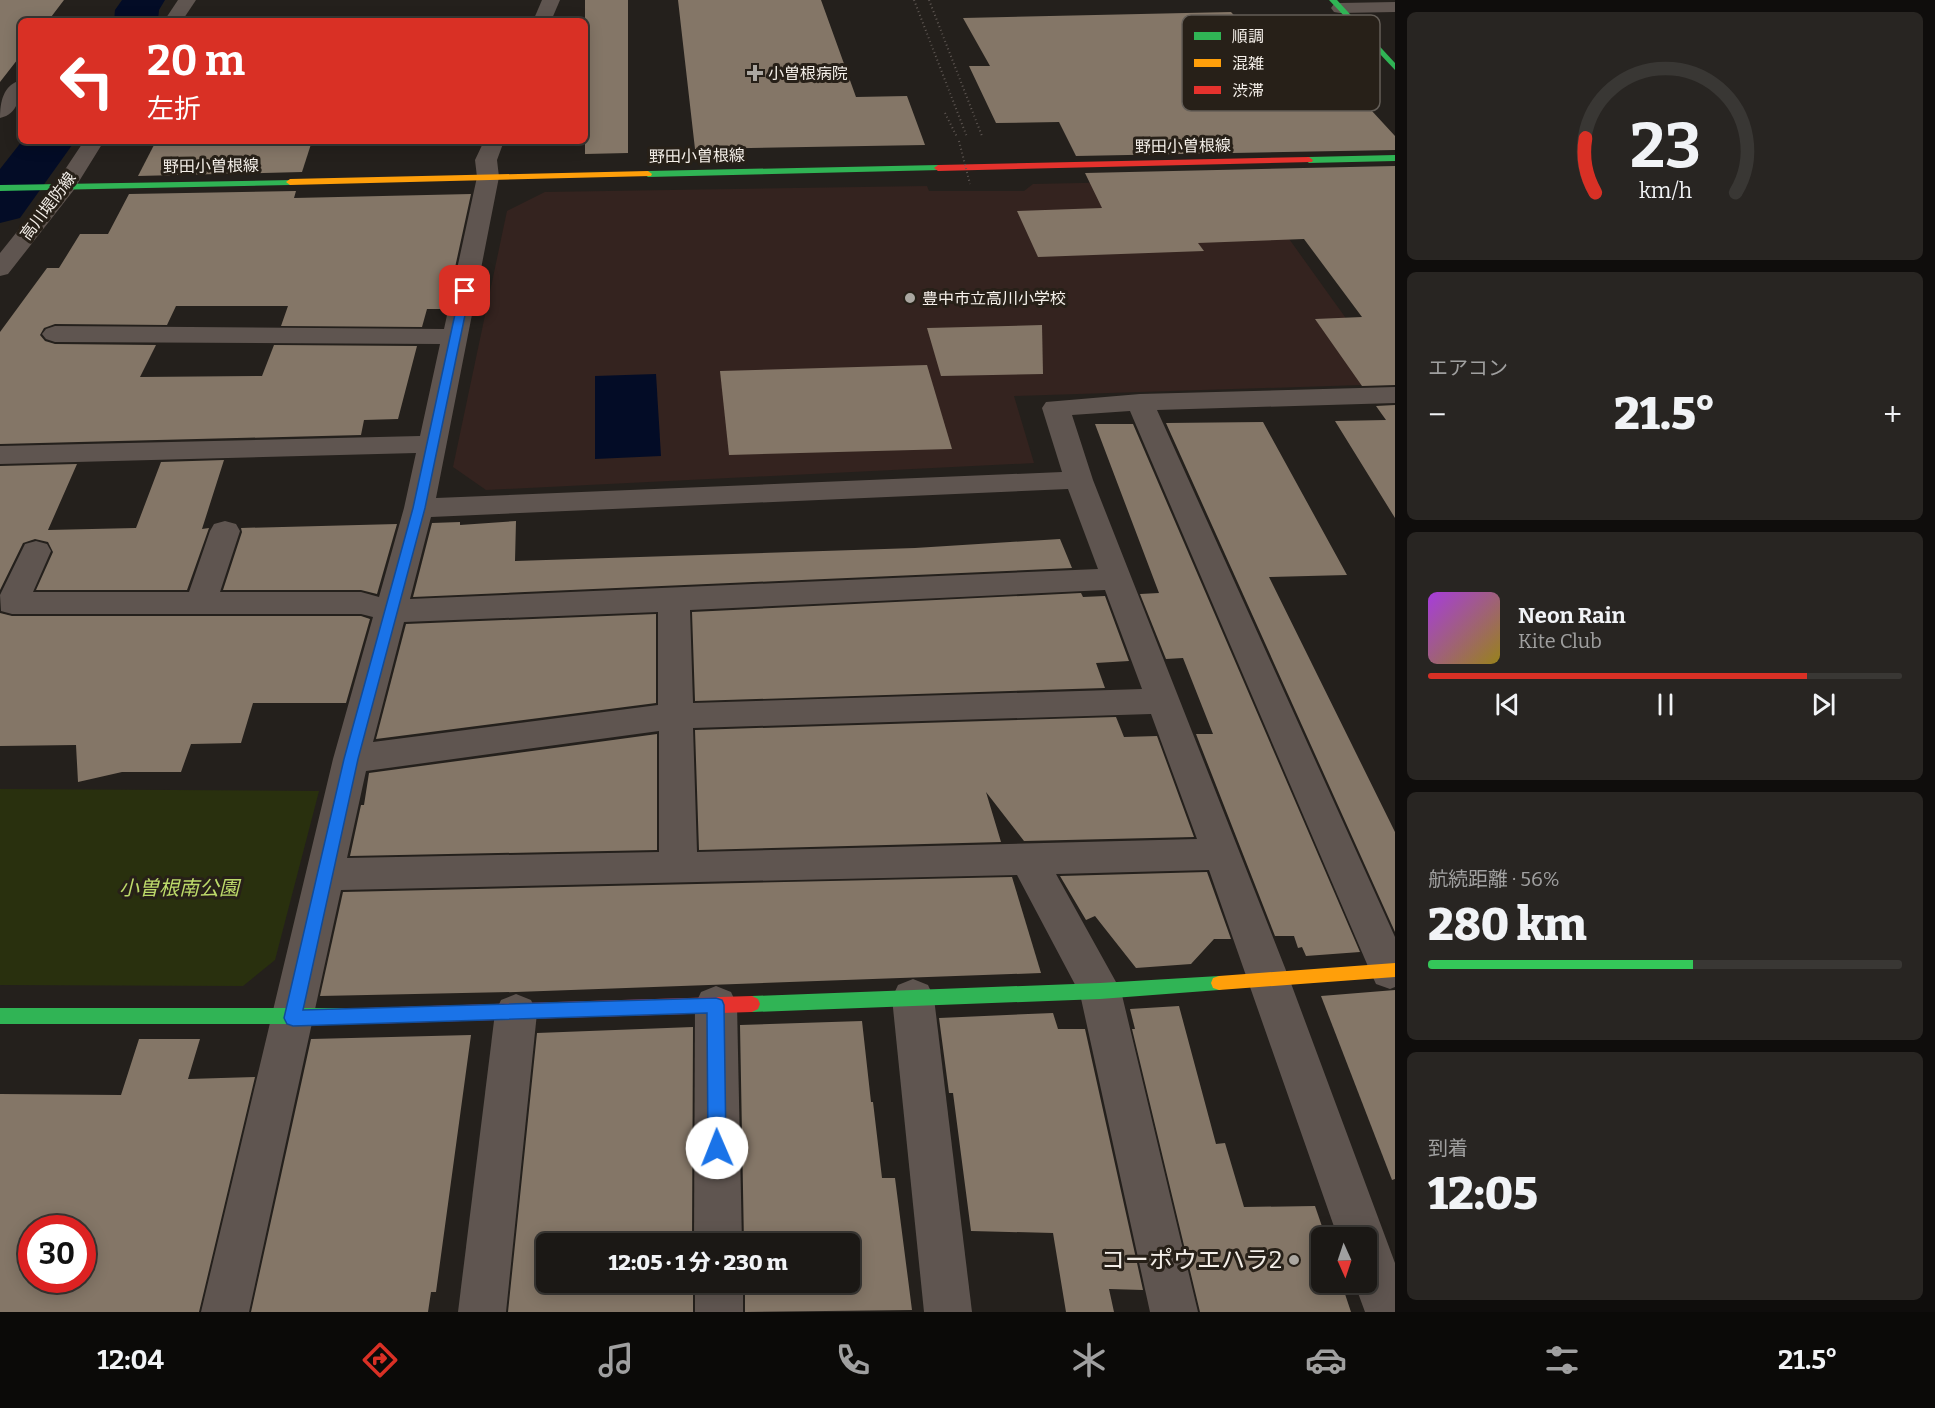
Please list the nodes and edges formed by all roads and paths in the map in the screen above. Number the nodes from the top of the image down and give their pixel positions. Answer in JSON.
{"nodes":[{"id":1,"x":187,"y":0,"type":"edge"},
{"id":2,"x":551,"y":0,"type":"edge"},
{"id":3,"x":915,"y":0,"type":"edge"},
{"id":4,"x":929,"y":0,"type":"edge"},
{"id":5,"x":1337,"y":4,"type":"edge"},
{"id":6,"x":1395,"y":7,"type":"edge"},
{"id":7,"x":175,"y":18,"type":"edge"},
{"id":8,"x":543,"y":18,"type":"edge"},
{"id":9,"x":1380,"y":51,"type":"edge"},
{"id":10,"x":1395,"y":68,"type":"edge"},
{"id":11,"x":18,"y":90,"type":"edge"},
{"id":12,"x":0,"y":112,"type":"edge"},
{"id":13,"x":945,"y":113,"type":"dead end"},
{"id":14,"x":967,"y":137,"type":"dead end"},
{"id":15,"x":982,"y":137,"type":"dead end"},
{"id":16,"x":92,"y":144,"type":"edge"},
{"id":17,"x":493,"y":144,"type":"edge"},
{"id":18,"x":1395,"y":158,"type":"edge"},
{"id":19,"x":488,"y":177,"type":"junction"},
{"id":20,"x":970,"y":184,"type":"dead end"},
{"id":21,"x":65,"y":186,"type":"junction"},
{"id":22,"x":0,"y":188,"type":"edge"},
{"id":23,"x":0,"y":269,"type":"edge"},
{"id":24,"x":55,"y":334,"type":"dead end"},
{"id":25,"x":455,"y":338,"type":"junction"},
{"id":26,"x":1395,"y":394,"type":"edge"},
{"id":27,"x":1140,"y":402,"type":"junction"},
{"id":28,"x":432,"y":444,"type":"junction"},
{"id":29,"x":0,"y":455,"type":"edge"},
{"id":30,"x":1079,"y":480,"type":"junction"},
{"id":31,"x":419,"y":508,"type":"junction"},
{"id":32,"x":225,"y":531,"type":"dead end"},
{"id":33,"x":36,"y":551,"type":"dead end"},
{"id":34,"x":1117,"y":579,"type":"junction"},
{"id":35,"x":674,"y":600,"type":"junction"},
{"id":36,"x":201,"y":603,"type":"junction"},
{"id":37,"x":390,"y":611,"type":"junction"},
{"id":38,"x":1163,"y":701,"type":"junction"},
{"id":39,"x":675,"y":716,"type":"junction"},
{"id":40,"x":351,"y":759,"type":"junction"},
{"id":41,"x":1221,"y":854,"type":"junction"},
{"id":42,"x":1028,"y":859,"type":"junction"},
{"id":43,"x":678,"y":868,"type":"junction"},
{"id":44,"x":325,"y":874,"type":"junction"},
{"id":45,"x":1393,"y":970,"type":"edge"},
{"id":46,"x":1269,"y":978,"type":"junction"},
{"id":47,"x":1100,"y":991,"type":"junction"},
{"id":48,"x":913,"y":999,"type":"junction"},
{"id":49,"x":716,"y":1005,"type":"junction"},
{"id":50,"x":516,"y":1013,"type":"junction"},
{"id":51,"x":0,"y":1016,"type":"edge"},
{"id":52,"x":293,"y":1018,"type":"junction"},
{"id":53,"x":1358,"y":1227,"type":"edge"},
{"id":54,"x":718,"y":1233,"type":"edge"},
{"id":55,"x":1377,"y":1280,"type":"edge"},
{"id":56,"x":718,"y":1293,"type":"edge"},
{"id":57,"x":225,"y":1312,"type":"edge"},
{"id":58,"x":482,"y":1312,"type":"edge"},
{"id":59,"x":719,"y":1312,"type":"edge"},
{"id":60,"x":948,"y":1312,"type":"edge"},
{"id":61,"x":1174,"y":1312,"type":"edge"},
{"id":62,"x":1389,"y":1312,"type":"edge"}],
"edges":[{"from":1,"to":7,"type":"street"},
{"from":2,"to":8,"type":"street"},
{"from":3,"to":14,"type":"path"},
{"from":4,"to":15,"type":"path"},
{"from":5,"to":6,"type":"street"},
{"from":9,"to":10,"type":"street"},
{"from":11,"to":12,"type":"street"},
{"from":13,"to":20,"type":"path","bridge":true},
{"from":16,"to":21,"type":"street","name":"高川堤防線"},
{"from":17,"to":19,"type":"street"},
{"from":18,"to":19,"type":"street","name":"野田小曽根線"},
{"from":19,"to":21,"type":"street","name":"野田小曽根線"},
{"from":19,"to":25,"type":"street"},
{"from":21,"to":22,"type":"street","name":"野田小曽根線"},
{"from":21,"to":23,"type":"street","name":"高川堤防線"},
{"from":24,"to":25,"type":"street"},
{"from":25,"to":28,"type":"street"},
{"from":26,"to":27,"type":"street"},
{"from":27,"to":30,"type":"street"},
{"from":27,"to":45,"type":"street"},
{"from":28,"to":29,"type":"street"},
{"from":28,"to":31,"type":"street"},
{"from":30,"to":31,"type":"street"},
{"from":30,"to":34,"type":"street"},
{"from":31,"to":37,"type":"street"},
{"from":32,"to":36,"type":"street"},
{"from":33,"to":36,"type":"street"},
{"from":34,"to":35,"type":"street"},
{"from":34,"to":38,"type":"street"},
{"from":35,"to":37,"type":"street"},
{"from":35,"to":39,"type":"street"},
{"from":36,"to":37,"type":"street"},
{"from":37,"to":40,"type":"street"},
{"from":38,"to":39,"type":"street"},
{"from":38,"to":41,"type":"street"},
{"from":39,"to":40,"type":"street"},
{"from":39,"to":43,"type":"street"},
{"from":40,"to":44,"type":"street"},
{"from":41,"to":42,"type":"street"},
{"from":41,"to":46,"type":"street"},
{"from":42,"to":43,"type":"street"},
{"from":42,"to":47,"type":"street"},
{"from":43,"to":44,"type":"street"},
{"from":44,"to":52,"type":"street"},
{"from":45,"to":46,"type":"street"},
{"from":46,"to":47,"type":"street"},
{"from":46,"to":53,"type":"street"},
{"from":47,"to":48,"type":"street"},
{"from":47,"to":61,"type":"street"},
{"from":48,"to":49,"type":"street"},
{"from":48,"to":60,"type":"street"},
{"from":49,"to":50,"type":"street"},
{"from":49,"to":54,"type":"street"},
{"from":50,"to":52,"type":"street"},
{"from":50,"to":58,"type":"street"},
{"from":51,"to":52,"type":"street"},
{"from":52,"to":57,"type":"street"},
{"from":55,"to":62,"type":"street"},
{"from":56,"to":59,"type":"street"}]}
